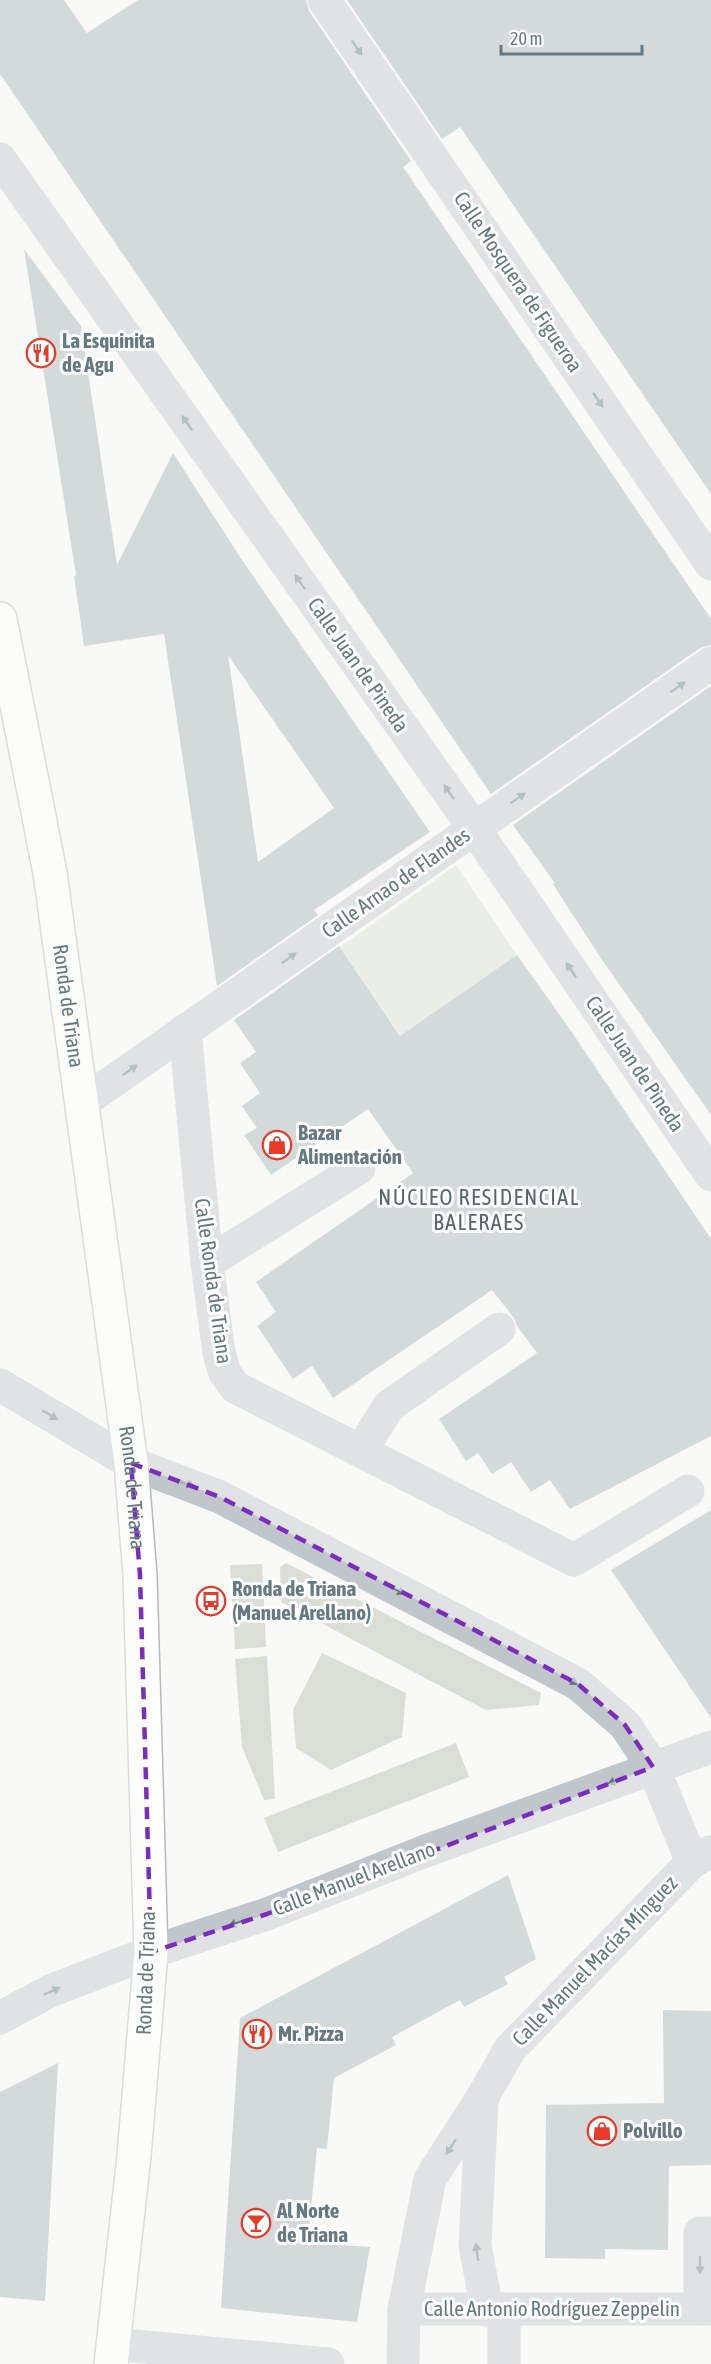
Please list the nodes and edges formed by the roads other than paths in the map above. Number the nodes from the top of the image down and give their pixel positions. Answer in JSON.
{"nodes":[{"id":1,"x":324,"y":0,"type":"edge"},
{"id":2,"x":0,"y":159,"type":"edge"},
{"id":3,"x":711,"y":564,"type":"edge"},
{"id":4,"x":0,"y":619,"type":"edge"},
{"id":5,"x":711,"y":663,"type":"edge"},
{"id":6,"x":474,"y":828,"type":"junction"},
{"id":7,"x":185,"y":1030,"type":"junction"},
{"id":8,"x":82,"y":1103,"type":"junction"},
{"id":9,"x":359,"y":1168,"type":"dead end"},
{"id":10,"x":711,"y":1175,"type":"edge"},
{"id":11,"x":207,"y":1263,"type":"junction"},
{"id":12,"x":499,"y":1329,"type":"dead end"},
{"id":13,"x":0,"y":1385,"type":"edge"},
{"id":14,"x":361,"y":1451,"type":"junction"},
{"id":15,"x":131,"y":1463,"type":"junction"},
{"id":16,"x":688,"y":1491,"type":"dead end"},
{"id":17,"x":711,"y":1747,"type":"edge"},
{"id":18,"x":653,"y":1767,"type":"junction"},
{"id":19,"x":701,"y":1856,"type":"edge"},
{"id":20,"x":151,"y":1952,"type":"junction"},
{"id":21,"x":0,"y":2018,"type":"edge"},
{"id":22,"x":482,"y":2098,"type":"junction"},
{"id":23,"x":711,"y":2233,"type":"edge"},
{"id":24,"x":404,"y":2309,"type":"junction"},
{"id":25,"x":495,"y":2309,"type":"junction"},
{"id":26,"x":706,"y":2309,"type":"edge"},
{"id":27,"x":112,"y":2354,"type":"edge"},
{"id":28,"x":328,"y":2364,"type":"edge"},
{"id":29,"x":403,"y":2364,"type":"edge"},
{"id":30,"x":504,"y":2364,"type":"edge"}],
"edges":[{"from":1,"to":3,"type":"street","name":"Calle Mosquera de Figueroa","one_way":true},
{"from":6,"to":2,"type":"street","name":"Calle Juan de Pineda","one_way":true},
{"from":4,"to":8,"type":"main road","name":"Ronda de Triana"},
{"from":6,"to":5,"type":"street","name":"Calle Arnao de Flandes","one_way":true},
{"from":7,"to":6,"type":"street","name":"Calle Arnao de Flandes","one_way":true},
{"from":10,"to":6,"type":"street","name":"Calle Juan de Pineda","one_way":true},
{"from":8,"to":7,"type":"street","name":"Calle Arnao de Flandes","one_way":true},
{"from":7,"to":11,"type":"street","name":"Calle Ronda de Triana"},
{"from":8,"to":15,"type":"main road","name":"Ronda de Triana"},
{"from":9,"to":11,"type":"street"},
{"from":11,"to":14,"type":"street","name":"Calle Ronda de Triana"},
{"from":12,"to":14,"type":"street"},
{"from":13,"to":15,"type":"street","name":"Calle Manuel Macías Mínguez","one_way":true},
{"from":14,"to":16,"type":"street","name":"Calle Ronda de Triana"},
{"from":15,"to":18,"type":"street","name":"Calle Manuel Macías Mínguez","one_way":true},
{"from":15,"to":20,"type":"main road","name":"Ronda de Triana"},
{"from":17,"to":18,"type":"street","name":"Calle Manuel Arellano"},
{"from":18,"to":19,"type":"street","name":"Calle Manuel Macías Mínguez"},
{"from":18,"to":20,"type":"street","name":"Calle Manuel Arellano","one_way":true},
{"from":19,"to":22,"type":"street","name":"Calle Manuel Macías Mínguez"},
{"from":21,"to":20,"type":"street","name":"Calle Manuel Arellano","one_way":true},
{"from":20,"to":27,"type":"main road","name":"Ronda de Triana"},
{"from":22,"to":24,"type":"street","name":"Calle Manuel Macías Mínguez","one_way":true},
{"from":25,"to":22,"type":"street","one_way":true},
{"from":23,"to":26,"type":"street","name":"Calle Antonio Rodríguez Zeppelin","one_way":true},
{"from":24,"to":25,"type":"street","name":"Calle Antonio Rodríguez Zeppelin"},
{"from":24,"to":29,"type":"street","name":"Calle Manuel Macías Mínguez"},
{"from":25,"to":26,"type":"street","name":"Calle Antonio Rodríguez Zeppelin"},
{"from":25,"to":30,"type":"street"},
{"from":27,"to":28,"type":"street"}]}
